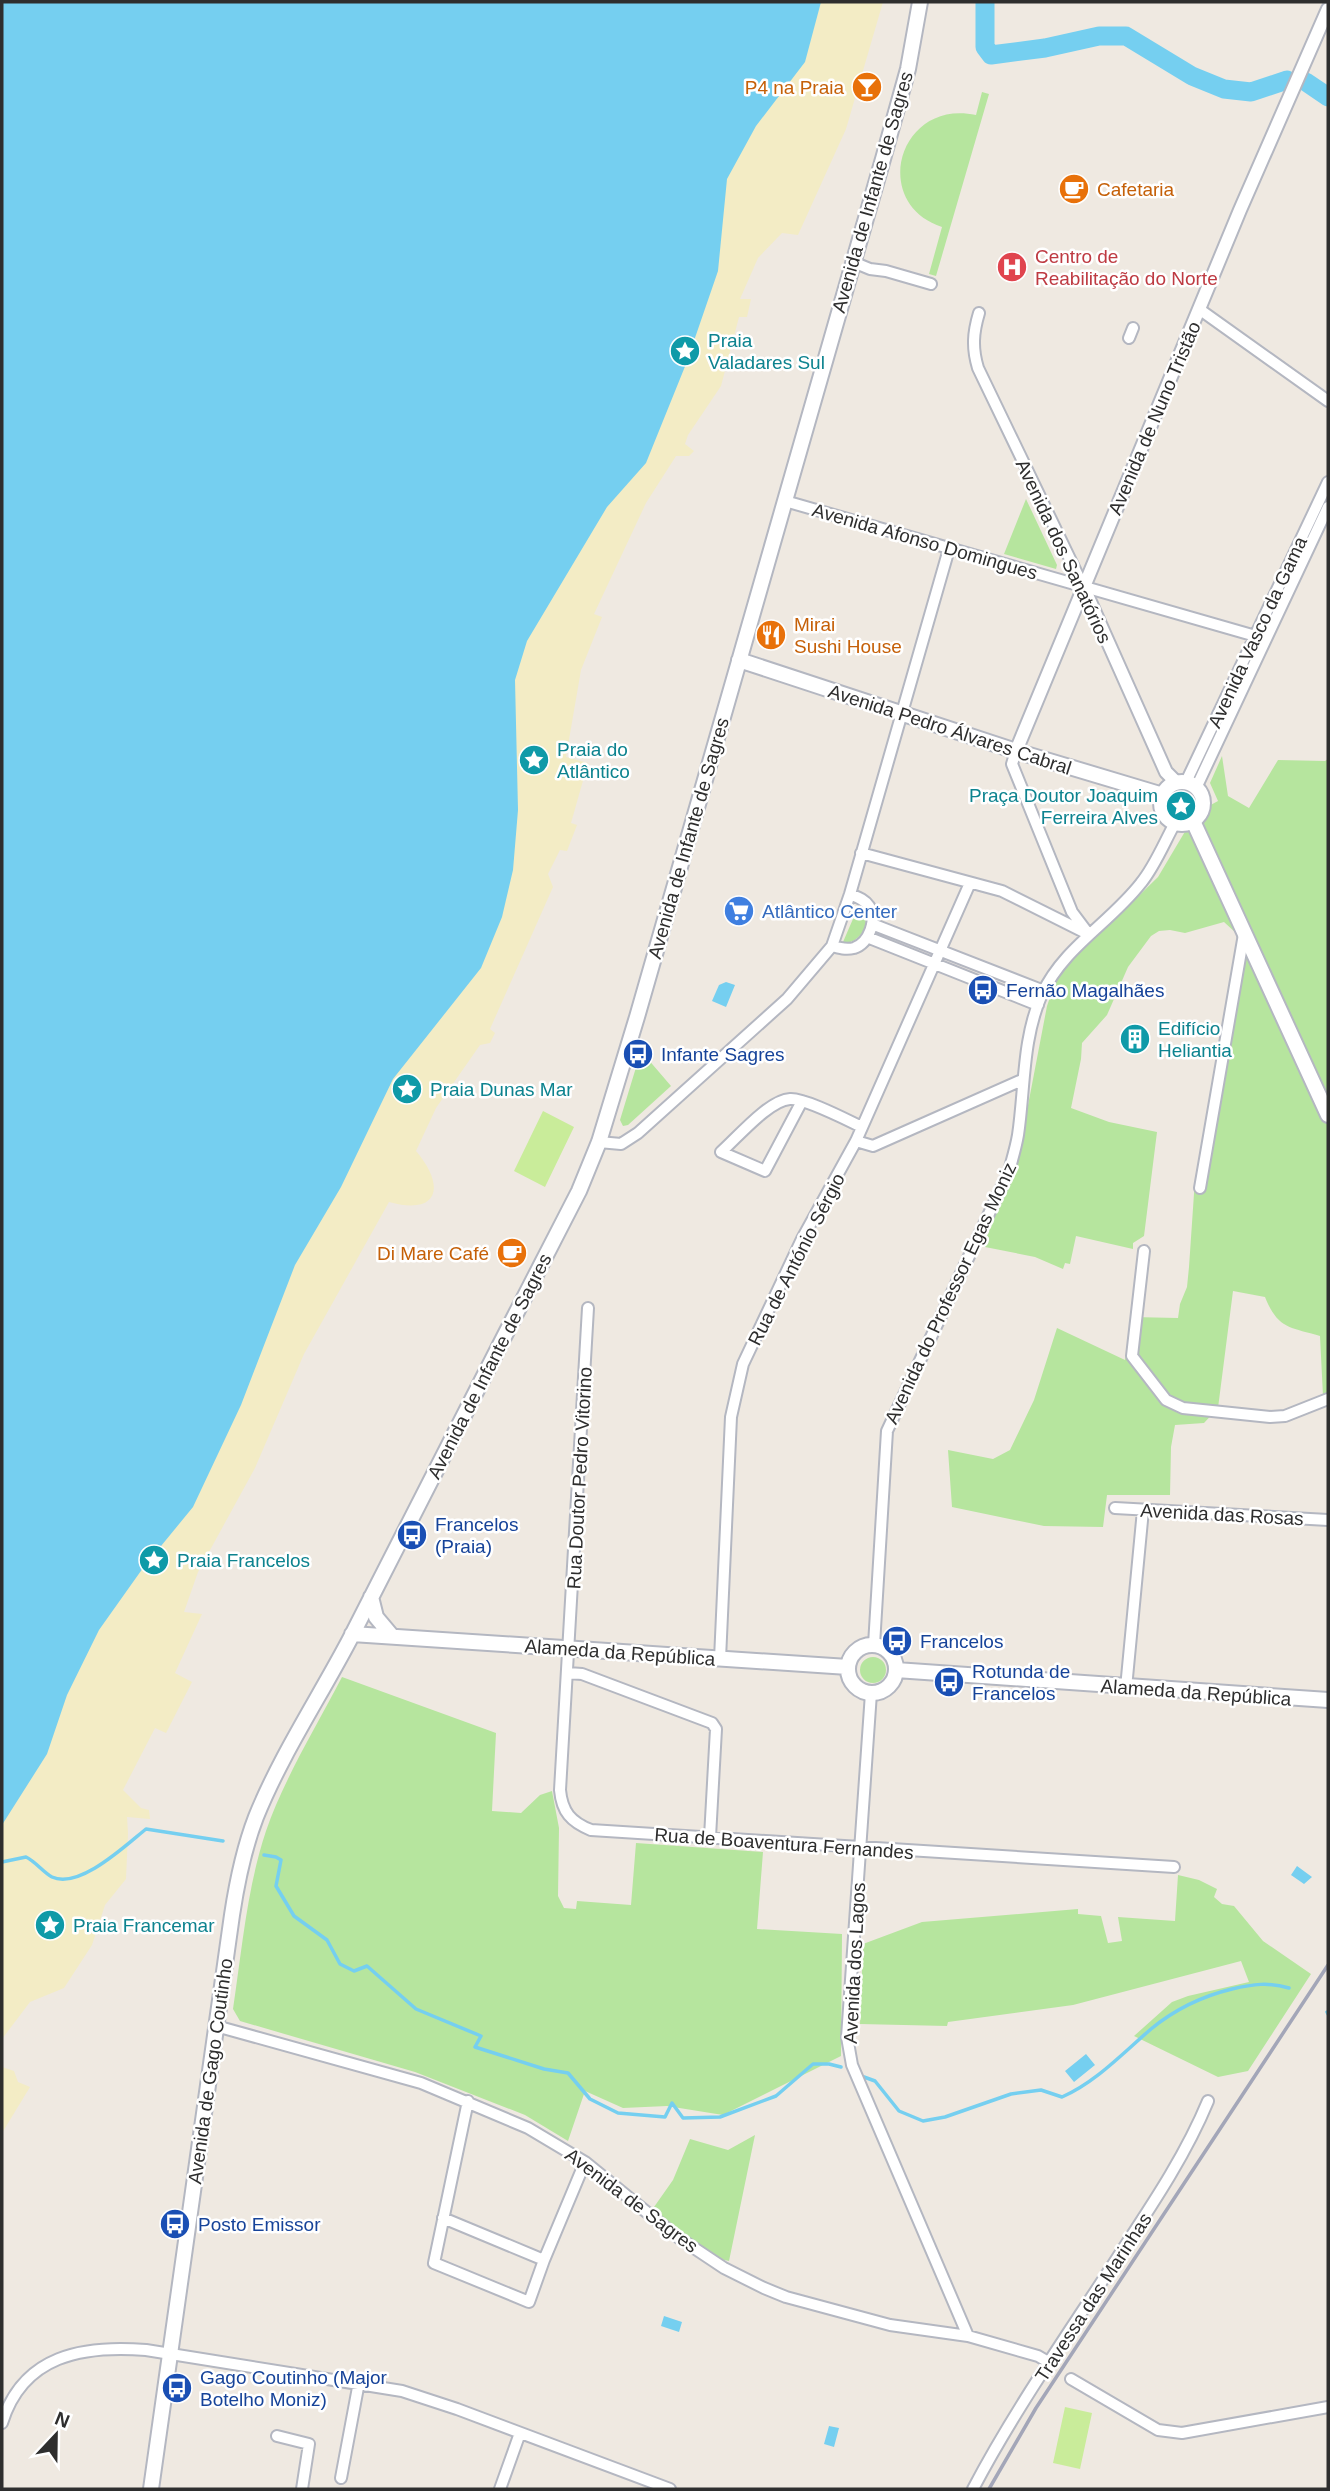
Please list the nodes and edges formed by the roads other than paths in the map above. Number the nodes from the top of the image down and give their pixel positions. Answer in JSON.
{"nodes":[{"id":1,"x":920,"y":2,"type":"edge"},
{"id":2,"x":1328,"y":9,"type":"edge"},
{"id":3,"x":859,"y":264,"type":"junction"},
{"id":4,"x":931,"y":284,"type":"dead end"},
{"id":5,"x":1199,"y":309,"type":"junction"},
{"id":6,"x":979,"y":313,"type":"dead end"},
{"id":7,"x":1328,"y":401,"type":"edge"},
{"id":8,"x":1328,"y":482,"type":"edge"},
{"id":9,"x":1325,"y":496,"type":"edge"},
{"id":10,"x":785,"y":501,"type":"junction"},
{"id":11,"x":1328,"y":507,"type":"edge"},
{"id":12,"x":949,"y":549,"type":"junction"},
{"id":13,"x":1083,"y":586,"type":"junction"},
{"id":14,"x":1261,"y":637,"type":"junction"},
{"id":15,"x":738,"y":660,"type":"junction"},
{"id":16,"x":902,"y":715,"type":"junction"},
{"id":17,"x":1016,"y":751,"type":"junction"},
{"id":18,"x":1186,"y":784,"type":"junction"},
{"id":19,"x":1163,"y":795,"type":"junction"},
{"id":20,"x":1193,"y":821,"type":"junction"},
{"id":21,"x":1175,"y":823,"type":"junction"},
{"id":22,"x":861,"y":853,"type":"junction"},
{"id":23,"x":970,"y":883,"type":"junction"},
{"id":24,"x":850,"y":894,"type":"junction"},
{"id":25,"x":872,"y":924,"type":"junction"},
{"id":26,"x":1088,"y":934,"type":"junction"},
{"id":27,"x":1244,"y":934,"type":"junction"},
{"id":28,"x":867,"y":937,"type":"junction"},
{"id":29,"x":832,"y":946,"type":"junction"},
{"id":30,"x":940,"y":951,"type":"junction"},
{"id":31,"x":934,"y":965,"type":"junction"},
{"id":32,"x":1044,"y":991,"type":"junction"},
{"id":33,"x":1038,"y":1005,"type":"junction"},
{"id":34,"x":1022,"y":1080,"type":"junction"},
{"id":35,"x":802,"y":1101,"type":"junction"},
{"id":36,"x":1328,"y":1115,"type":"edge"},
{"id":37,"x":862,"y":1127,"type":"junction"},
{"id":38,"x":856,"y":1141,"type":"junction"},
{"id":39,"x":599,"y":1142,"type":"junction"},
{"id":40,"x":1200,"y":1188,"type":"dead end"},
{"id":41,"x":1144,"y":1251,"type":"dead end"},
{"id":42,"x":588,"y":1308,"type":"dead end"},
{"id":43,"x":1328,"y":1399,"type":"edge"},
{"id":44,"x":1115,"y":1508,"type":"dead end"},
{"id":45,"x":1143,"y":1510,"type":"junction"},
{"id":46,"x":1328,"y":1520,"type":"edge"},
{"id":47,"x":370,"y":1597,"type":"junction"},
{"id":48,"x":352,"y":1634,"type":"junction"},
{"id":49,"x":392,"y":1636,"type":"junction"},
{"id":50,"x":874,"y":1645,"type":"junction"},
{"id":51,"x":569,"y":1648,"type":"junction"},
{"id":52,"x":720,"y":1659,"type":"junction"},
{"id":53,"x":848,"y":1667,"type":"junction"},
{"id":54,"x":896,"y":1670,"type":"junction"},
{"id":55,"x":568,"y":1673,"type":"junction"},
{"id":56,"x":1126,"y":1688,"type":"junction"},
{"id":57,"x":871,"y":1693,"type":"junction"},
{"id":58,"x":1328,"y":1700,"type":"edge"},
{"id":59,"x":710,"y":1836,"type":"junction"},
{"id":60,"x":860,"y":1849,"type":"junction"},
{"id":61,"x":1174,"y":1867,"type":"dead end"},
{"id":62,"x":216,"y":2026,"type":"junction"},
{"id":63,"x":468,"y":2101,"type":"junction"},
{"id":64,"x":1208,"y":2101,"type":"dead end"},
{"id":65,"x":585,"y":2162,"type":"junction"},
{"id":66,"x":443,"y":2218,"type":"junction"},
{"id":67,"x":544,"y":2260,"type":"junction"},
{"id":68,"x":968,"y":2336,"type":"junction"},
{"id":69,"x":171,"y":2353,"type":"junction"},
{"id":70,"x":1050,"y":2363,"type":"junction"},
{"id":71,"x":1071,"y":2379,"type":"dead end"},
{"id":72,"x":359,"y":2382,"type":"junction"},
{"id":73,"x":1328,"y":2407,"type":"edge"},
{"id":74,"x":2,"y":2423,"type":"edge"},
{"id":75,"x":520,"y":2433,"type":"junction"},
{"id":76,"x":277,"y":2436,"type":"dead end"},
{"id":77,"x":341,"y":2478,"type":"dead end"},
{"id":78,"x":151,"y":2489,"type":"edge"},
{"id":79,"x":302,"y":2489,"type":"edge"},
{"id":80,"x":500,"y":2489,"type":"edge"},
{"id":81,"x":670,"y":2489,"type":"edge"},
{"id":82,"x":973,"y":2489,"type":"edge"}],
"edges":[{"from":1,"to":3,"type":"main road","name":"Avenida de Infante de Sagres"},
{"from":2,"to":5,"type":"street","name":"Avenida de Nuno Tristão"},
{"from":3,"to":4,"type":"street"},
{"from":3,"to":10,"type":"main road","name":"Avenida de Infante de Sagres"},
{"from":5,"to":7,"type":"street"},
{"from":5,"to":13,"type":"street","name":"Avenida de Nuno Tristão"},
{"from":6,"to":13,"type":"street","name":"Avenida dos Sanatórios"},
{"from":8,"to":9,"type":"street","name":"Avenida Vasco da Gama"},
{"from":9,"to":14,"type":"street","name":"Avenida Vasco da Gama"},
{"from":10,"to":12,"type":"street","name":"Avenida Afonso Domingues"},
{"from":10,"to":15,"type":"main road","name":"Avenida de Infante de Sagres"},
{"from":11,"to":14,"type":"street","name":"Avenida Vasco da Gama"},
{"from":12,"to":13,"type":"street","name":"Avenida Afonso Domingues"},
{"from":12,"to":16,"type":"street"},
{"from":13,"to":14,"type":"street","name":"Avenida Afonso Domingues"},
{"from":13,"to":17,"type":"street","name":"Avenida de Nuno Tristão"},
{"from":13,"to":18,"type":"street","name":"Avenida dos Sanatórios"},
{"from":14,"to":18,"type":"street","name":"Avenida Vasco da Gama"},
{"from":15,"to":16,"type":"main road","name":"Avenida Pedro Álvares Cabral"},
{"from":15,"to":39,"type":"main road","name":"Avenida de Infante de Sagres"},
{"from":16,"to":17,"type":"main road","name":"Avenida Pedro Álvares Cabral"},
{"from":16,"to":22,"type":"street"},
{"from":17,"to":19,"type":"main road","name":"Avenida Pedro Álvares Cabral"},
{"from":17,"to":26,"type":"street"},
{"from":18,"to":19,"type":"main road"},
{"from":18,"to":20,"type":"main road"},
{"from":19,"to":21,"type":"main road"},
{"from":20,"to":21,"type":"main road"},
{"from":20,"to":27,"type":"main road"},
{"from":21,"to":26,"type":"street","name":"Avenida do Professor Egas Moniz"},
{"from":22,"to":23,"type":"street"},
{"from":22,"to":24,"type":"street"},
{"from":23,"to":26,"type":"street"},
{"from":23,"to":30,"type":"street","name":"Rua de António Sérgio"},
{"from":24,"to":25,"type":"street"},
{"from":24,"to":29,"type":"street"},
{"from":25,"to":28,"type":"street"},
{"from":25,"to":30,"type":"street"},
{"from":26,"to":32,"type":"street","name":"Avenida do Professor Egas Moniz"},
{"from":27,"to":36,"type":"main road"},
{"from":27,"to":40,"type":"street"},
{"from":28,"to":29,"type":"street"},
{"from":28,"to":31,"type":"street"},
{"from":29,"to":39,"type":"street"},
{"from":30,"to":31,"type":"street","name":"Rua de António Sérgio"},
{"from":30,"to":32,"type":"street"},
{"from":31,"to":33,"type":"street"},
{"from":31,"to":37,"type":"street","name":"Rua de António Sérgio"},
{"from":32,"to":33,"type":"street","name":"Avenida do Professor Egas Moniz"},
{"from":33,"to":34,"type":"street","name":"Avenida do Professor Egas Moniz"},
{"from":34,"to":38,"type":"street"},
{"from":34,"to":50,"type":"street","name":"Avenida do Professor Egas Moniz"},
{"from":35,"to":35,"type":"street"},
{"from":35,"to":37,"type":"street"},
{"from":37,"to":38,"type":"street","name":"Rua de António Sérgio"},
{"from":38,"to":52,"type":"street","name":"Rua de António Sérgio"},
{"from":39,"to":47,"type":"main road","name":"Avenida de Infante de Sagres"},
{"from":41,"to":43,"type":"street"},
{"from":42,"to":51,"type":"street","name":"Rua Doutor Pedro Vitorino"},
{"from":44,"to":45,"type":"street","name":"Avenida das Rosas"},
{"from":45,"to":46,"type":"street","name":"Avenida das Rosas"},
{"from":45,"to":56,"type":"street"},
{"from":47,"to":48,"type":"main road","name":"Avenida de Infante de Sagres"},
{"from":47,"to":49,"type":"main road"},
{"from":48,"to":49,"type":"main road","name":"Alameda da República"},
{"from":48,"to":62,"type":"main road","name":"Avenida de Gago Coutinho"},
{"from":49,"to":51,"type":"main road","name":"Alameda da República"},
{"from":50,"to":53,"type":"main road"},
{"from":50,"to":54,"type":"main road"},
{"from":51,"to":52,"type":"main road","name":"Alameda da República"},
{"from":51,"to":55,"type":"street","name":"Rua de Boaventura Fernandes"},
{"from":52,"to":53,"type":"main road","name":"Alameda da República"},
{"from":53,"to":57,"type":"main road"},
{"from":54,"to":56,"type":"main road","name":"Alameda da República"},
{"from":54,"to":57,"type":"main road"},
{"from":55,"to":59,"type":"street"},
{"from":55,"to":59,"type":"street","name":"Rua de Boaventura Fernandes"},
{"from":56,"to":58,"type":"main road","name":"Alameda da República"},
{"from":57,"to":60,"type":"street","name":"Avenida dos Lagos"},
{"from":59,"to":60,"type":"street","name":"Rua de Boaventura Fernandes"},
{"from":60,"to":61,"type":"street","name":"Rua de Boaventura Fernandes"},
{"from":60,"to":68,"type":"street","name":"Avenida dos Lagos"},
{"from":62,"to":63,"type":"street","name":"Avenida de Sagres"},
{"from":62,"to":69,"type":"main road","name":"Avenida de Gago Coutinho"},
{"from":63,"to":65,"type":"street","name":"Avenida de Sagres"},
{"from":63,"to":66,"type":"street"},
{"from":64,"to":70,"type":"street","name":"Travessa das Marinhas"},
{"from":65,"to":67,"type":"street"},
{"from":65,"to":68,"type":"street","name":"Avenida de Sagres"},
{"from":66,"to":67,"type":"street"},
{"from":66,"to":67,"type":"street"},
{"from":68,"to":70,"type":"street","name":"Avenida de Sagres"},
{"from":69,"to":72,"type":"street"},
{"from":69,"to":74,"type":"street"},
{"from":69,"to":78,"type":"main road","name":"Avenida de Gago Coutinho"},
{"from":70,"to":82,"type":"street","name":"Travessa das Marinhas"},
{"from":71,"to":73,"type":"street"},
{"from":72,"to":75,"type":"street"},
{"from":72,"to":77,"type":"street"},
{"from":75,"to":80,"type":"street"},
{"from":75,"to":81,"type":"street"},
{"from":76,"to":79,"type":"street"}]}
